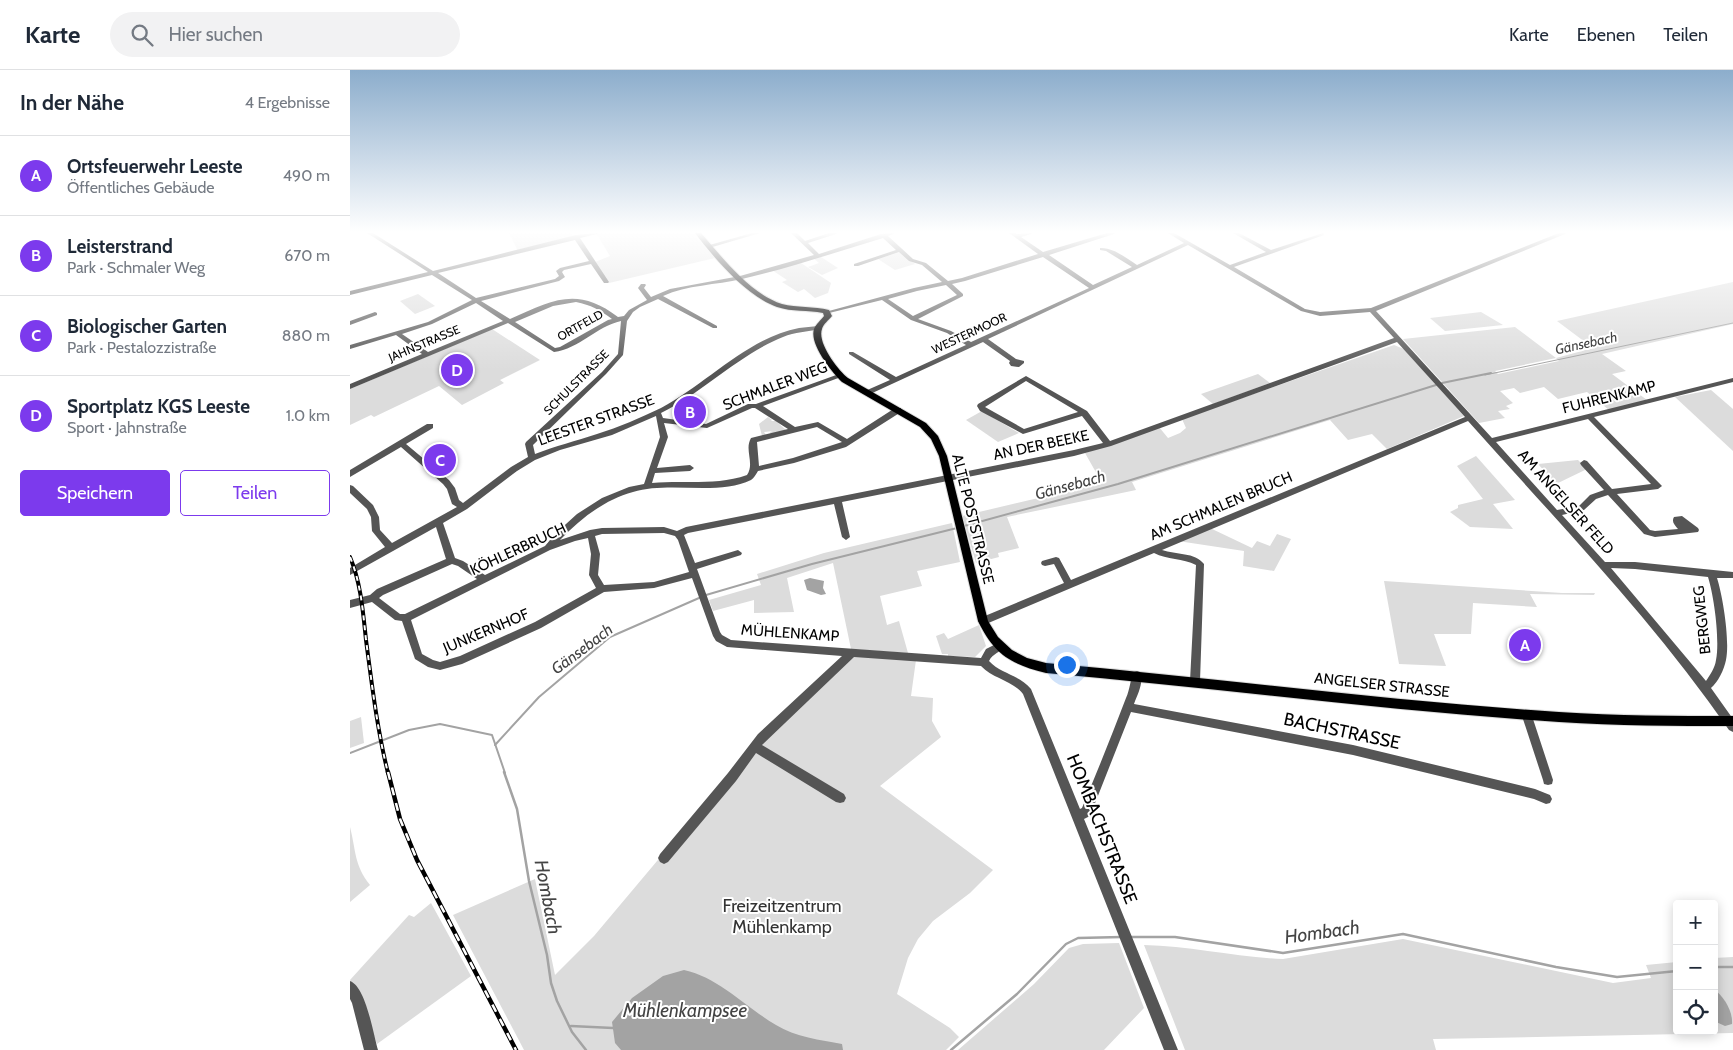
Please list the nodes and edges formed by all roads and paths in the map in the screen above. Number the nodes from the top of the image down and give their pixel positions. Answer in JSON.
{"nodes":[{"id":1,"x":406,"y":279,"type":"edge"},
{"id":2,"x":442,"y":279,"type":"edge"},
{"id":3,"x":559,"y":279,"type":"edge"},
{"id":4,"x":604,"y":279,"type":"edge"},
{"id":5,"x":736,"y":279,"type":"edge"},
{"id":6,"x":741,"y":279,"type":"edge"},
{"id":7,"x":942,"y":279,"type":"edge"},
{"id":8,"x":965,"y":279,"type":"edge"},
{"id":9,"x":1079,"y":279,"type":"edge"},
{"id":10,"x":1112,"y":279,"type":"edge"},
{"id":11,"x":1249,"y":279,"type":"edge"},
{"id":12,"x":1450,"y":279,"type":"edge"},
{"id":13,"x":606,"y":282,"type":"dead end"},
{"id":14,"x":948,"y":284,"type":"junction"},
{"id":15,"x":643,"y":285,"type":"dead end"},
{"id":16,"x":1093,"y":288,"type":"junction"},
{"id":17,"x":350,"y":293,"type":"edge"},
{"id":18,"x":658,"y":296,"type":"junction"},
{"id":19,"x":883,"y":298,"type":"junction"},
{"id":20,"x":474,"y":300,"type":"junction"},
{"id":21,"x":650,"y":300,"type":"junction"},
{"id":22,"x":1372,"y":310,"type":"junction"},
{"id":23,"x":827,"y":313,"type":"junction"},
{"id":24,"x":375,"y":314,"type":"dead end"},
{"id":25,"x":616,"y":318,"type":"junction"},
{"id":26,"x":625,"y":318,"type":"junction"},
{"id":27,"x":913,"y":319,"type":"junction"},
{"id":28,"x":509,"y":321,"type":"junction"},
{"id":29,"x":350,"y":323,"type":"edge"},
{"id":30,"x":715,"y":327,"type":"dead end"},
{"id":31,"x":818,"y":328,"type":"junction"},
{"id":32,"x":397,"y":333,"type":"junction"},
{"id":33,"x":983,"y":339,"type":"junction"},
{"id":34,"x":1398,"y":339,"type":"junction"},
{"id":35,"x":971,"y":345,"type":"junction"},
{"id":36,"x":350,"y":347,"type":"edge"},
{"id":37,"x":851,"y":353,"type":"dead end"},
{"id":38,"x":426,"y":354,"type":"junction"},
{"id":39,"x":1015,"y":361,"type":"dead end"},
{"id":40,"x":839,"y":376,"type":"junction"},
{"id":41,"x":895,"y":380,"type":"junction"},
{"id":42,"x":1733,"y":380,"type":"edge"},
{"id":43,"x":350,"y":388,"type":"edge"},
{"id":44,"x":868,"y":393,"type":"junction"},
{"id":45,"x":757,"y":406,"type":"junction"},
{"id":46,"x":898,"y":410,"type":"junction"},
{"id":47,"x":1084,"y":413,"type":"junction"},
{"id":48,"x":660,"y":416,"type":"junction"},
{"id":49,"x":1589,"y":416,"type":"junction"},
{"id":50,"x":1469,"y":418,"type":"junction"},
{"id":51,"x":430,"y":426,"type":"dead end"},
{"id":52,"x":794,"y":430,"type":"junction"},
{"id":53,"x":1491,"y":441,"type":"junction"},
{"id":54,"x":847,"y":442,"type":"junction"},
{"id":55,"x":401,"y":443,"type":"junction"},
{"id":56,"x":1108,"y":444,"type":"junction"},
{"id":57,"x":532,"y":458,"type":"junction"},
{"id":58,"x":1584,"y":463,"type":"dead end"},
{"id":59,"x":690,"y":468,"type":"dead end"},
{"id":60,"x":755,"y":469,"type":"junction"},
{"id":61,"x":652,"y":471,"type":"junction"},
{"id":62,"x":350,"y":474,"type":"edge"},
{"id":63,"x":948,"y":478,"type":"junction"},
{"id":64,"x":647,"y":486,"type":"junction"},
{"id":65,"x":350,"y":488,"type":"edge"},
{"id":66,"x":1610,"y":491,"type":"junction"},
{"id":67,"x":837,"y":500,"type":"junction"},
{"id":68,"x":464,"y":507,"type":"junction"},
{"id":69,"x":1555,"y":513,"type":"junction"},
{"id":70,"x":438,"y":522,"type":"junction"},
{"id":71,"x":1685,"y":531,"type":"dead end"},
{"id":72,"x":678,"y":534,"type":"junction"},
{"id":73,"x":594,"y":535,"type":"junction"},
{"id":74,"x":846,"y":537,"type":"dead end"},
{"id":75,"x":391,"y":548,"type":"junction"},
{"id":76,"x":547,"y":548,"type":"junction"},
{"id":77,"x":1155,"y":549,"type":"junction"},
{"id":78,"x":738,"y":553,"type":"dead end"},
{"id":79,"x":451,"y":560,"type":"junction"},
{"id":80,"x":1045,"y":563,"type":"dead end"},
{"id":81,"x":1602,"y":565,"type":"junction"},
{"id":82,"x":693,"y":571,"type":"junction"},
{"id":83,"x":350,"y":572,"type":"edge"},
{"id":84,"x":1711,"y":574,"type":"junction"},
{"id":85,"x":1733,"y":575,"type":"edge"},
{"id":86,"x":485,"y":579,"type":"junction"},
{"id":87,"x":1070,"y":584,"type":"junction"},
{"id":88,"x":602,"y":589,"type":"junction"},
{"id":89,"x":373,"y":598,"type":"junction"},
{"id":90,"x":350,"y":604,"type":"edge"},
{"id":91,"x":406,"y":618,"type":"junction"},
{"id":92,"x":983,"y":621,"type":"junction"},
{"id":93,"x":998,"y":647,"type":"junction"},
{"id":94,"x":852,"y":653,"type":"junction"},
{"id":95,"x":984,"y":662,"type":"junction"},
{"id":96,"x":1028,"y":664,"type":"joint"},
{"id":97,"x":1137,"y":675,"type":"junction"},
{"id":98,"x":1195,"y":681,"type":"junction"},
{"id":99,"x":1704,"y":686,"type":"junction"},
{"id":100,"x":1128,"y":707,"type":"junction"},
{"id":101,"x":1527,"y":716,"type":"junction"},
{"id":102,"x":1732,"y":723,"type":"edge"},
{"id":103,"x":755,"y":746,"type":"junction"},
{"id":104,"x":1548,"y":780,"type":"dead end"},
{"id":105,"x":840,"y":798,"type":"dead end"},
{"id":106,"x":1546,"y":799,"type":"dead end"},
{"id":107,"x":1077,"y":817,"type":"junction"},
{"id":108,"x":664,"y":858,"type":"dead end"},
{"id":109,"x":350,"y":987,"type":"edge"},
{"id":110,"x":371,"y":1050,"type":"edge"},
{"id":111,"x":1171,"y":1050,"type":"edge"}],
"edges":[{"from":1,"to":17,"type":"street"},
{"from":2,"to":20,"type":"street","name":"ORTFELD"},
{"from":3,"to":20,"type":"street"},
{"from":4,"to":13,"type":"street"},
{"from":5,"to":18,"type":"street"},
{"from":6,"to":23,"type":"main road"},
{"from":7,"to":14,"type":"street"},
{"from":8,"to":14,"type":"street"},
{"from":9,"to":16,"type":"street"},
{"from":10,"to":16,"type":"street","name":"WESTERMOOR"},
{"from":11,"to":22,"type":"street"},
{"from":12,"to":22,"type":"street"},
{"from":14,"to":19,"type":"street"},
{"from":14,"to":27,"type":"street"},
{"from":15,"to":21,"type":"street"},
{"from":16,"to":33,"type":"street","name":"WESTERMOOR"},
{"from":18,"to":21,"type":"street"},
{"from":18,"to":30,"type":"street"},
{"from":19,"to":23,"type":"street"},
{"from":19,"to":27,"type":"street"},
{"from":20,"to":28,"type":"street","name":"ORTFELD"},
{"from":20,"to":32,"type":"street"},
{"from":21,"to":26,"type":"street"},
{"from":22,"to":34,"type":"street","name":"AM ANGELSER FELD"},
{"from":23,"to":31,"type":"main road"},
{"from":24,"to":29,"type":"street"},
{"from":25,"to":26,"type":"street","name":"ORTFELD"},
{"from":25,"to":28,"type":"street","name":"JAHNSTRASSE"},
{"from":25,"to":28,"type":"street","name":"ORTFELD"},
{"from":26,"to":57,"type":"street","name":"SCHULSTRASSE"},
{"from":27,"to":35,"type":"street"},
{"from":28,"to":38,"type":"street","name":"JAHNSTRASSE"},
{"from":31,"to":40,"type":"main road","name":"ALTE POSTSTRASSE"},
{"from":31,"to":48,"type":"street","name":"LEESTER STRASSE"},
{"from":32,"to":36,"type":"street"},
{"from":32,"to":38,"type":"street"},
{"from":33,"to":35,"type":"street","name":"WESTERMOOR"},
{"from":33,"to":39,"type":"street"},
{"from":34,"to":50,"type":"street","name":"AM ANGELSER FELD"},
{"from":34,"to":56,"type":"street","name":"AN DER BEEKE"},
{"from":35,"to":41,"type":"street","name":"WESTERMOOR"},
{"from":37,"to":41,"type":"street"},
{"from":38,"to":43,"type":"street","name":"JAHNSTRASSE"},
{"from":40,"to":44,"type":"main road","name":"ALTE POSTSTRASSE"},
{"from":40,"to":45,"type":"street","name":"SCHMALER WEG"},
{"from":41,"to":44,"type":"street","name":"WESTERMOOR"},
{"from":42,"to":49,"type":"street","name":"FUHRENKAMP"},
{"from":44,"to":46,"type":"main road","name":"ALTE POSTSTRASSE"},
{"from":45,"to":48,"type":"street","name":"SCHMALER WEG"},
{"from":45,"to":52,"type":"street"},
{"from":46,"to":54,"type":"street"},
{"from":46,"to":63,"type":"main road","name":"ALTE POSTSTRASSE"},
{"from":47,"to":47,"type":"street"},
{"from":47,"to":56,"type":"street"},
{"from":48,"to":57,"type":"street","name":"LEESTER STRASSE"},
{"from":48,"to":61,"type":"street"},
{"from":49,"to":53,"type":"street","name":"FUHRENKAMP"},
{"from":49,"to":66,"type":"street"},
{"from":50,"to":53,"type":"street","name":"AM ANGELSER FELD"},
{"from":50,"to":77,"type":"street","name":"AM SCHMALEN BRUCH"},
{"from":51,"to":55,"type":"street"},
{"from":52,"to":54,"type":"street"},
{"from":52,"to":60,"type":"street"},
{"from":53,"to":69,"type":"street","name":"AM ANGELSER FELD"},
{"from":54,"to":60,"type":"street"},
{"from":55,"to":62,"type":"street"},
{"from":55,"to":68,"type":"street"},
{"from":56,"to":63,"type":"street","name":"AN DER BEEKE"},
{"from":57,"to":68,"type":"street","name":"LEESTER STRASSE"},
{"from":58,"to":66,"type":"street"},
{"from":59,"to":61,"type":"street"},
{"from":60,"to":64,"type":"street"},
{"from":61,"to":64,"type":"street"},
{"from":63,"to":67,"type":"street","name":"AN DER BEEKE"},
{"from":63,"to":92,"type":"main road","name":"ALTE POSTSTRASSE"},
{"from":64,"to":76,"type":"street"},
{"from":65,"to":75,"type":"street"},
{"from":66,"to":69,"type":"street"},
{"from":66,"to":71,"type":"street"},
{"from":67,"to":72,"type":"street","name":"AN DER BEEKE"},
{"from":67,"to":74,"type":"street"},
{"from":68,"to":70,"type":"street","name":"LEESTER STRASSE"},
{"from":69,"to":81,"type":"street","name":"AM ANGELSER FELD"},
{"from":70,"to":75,"type":"street","name":"LEESTER STRASSE"},
{"from":70,"to":79,"type":"street"},
{"from":72,"to":73,"type":"street","name":"KÖHLERBRUCH"},
{"from":72,"to":82,"type":"street","name":"MÜHLENKAMP"},
{"from":73,"to":76,"type":"street","name":"KÖHLERBRUCH"},
{"from":73,"to":88,"type":"street"},
{"from":75,"to":83,"type":"street","name":"LEESTER STRASSE"},
{"from":76,"to":86,"type":"street","name":"KÖHLERBRUCH"},
{"from":77,"to":87,"type":"street","name":"AM SCHMALEN BRUCH"},
{"from":77,"to":98,"type":"street"},
{"from":78,"to":82,"type":"street"},
{"from":79,"to":86,"type":"street"},
{"from":79,"to":89,"type":"street"},
{"from":80,"to":87,"type":"street"},
{"from":81,"to":84,"type":"street"},
{"from":81,"to":99,"type":"street","name":"AM ANGELSER FELD"},
{"from":82,"to":88,"type":"street"},
{"from":82,"to":94,"type":"street","name":"MÜHLENKAMP"},
{"from":84,"to":85,"type":"street"},
{"from":84,"to":99,"type":"street","name":"BERGWEG"},
{"from":86,"to":91,"type":"street","name":"KÖHLERBRUCH"},
{"from":87,"to":92,"type":"street","name":"AM SCHMALEN BRUCH"},
{"from":88,"to":91,"type":"street","name":"JUNKERNHOF"},
{"from":89,"to":90,"type":"street"},
{"from":89,"to":91,"type":"street"},
{"from":92,"to":93,"type":"main road","name":"ALTE POSTSTRASSE"},
{"from":93,"to":95,"type":"street"},
{"from":93,"to":96,"type":"main road","name":"ALTE POSTSTRASSE"},
{"from":94,"to":95,"type":"street","name":"MÜHLENKAMP"},
{"from":94,"to":103,"type":"street","name":"MÜHLENKAMP"},
{"from":95,"to":107,"type":"street","name":"HOMBACHSTRASSE"},
{"from":96,"to":97,"type":"main road","name":"ANGELSER STRASSE"},
{"from":97,"to":98,"type":"main road","name":"ANGELSER STRASSE"},
{"from":97,"to":100,"type":"street"},
{"from":98,"to":101,"type":"main road","name":"ANGELSER STRASSE"},
{"from":99,"to":102,"type":"street","name":"AM ANGELSER FELD"},
{"from":100,"to":106,"type":"street","name":"BACHSTRASSE"},
{"from":100,"to":107,"type":"street"},
{"from":101,"to":102,"type":"main road","name":"ANGELSER STRASSE"},
{"from":101,"to":104,"type":"street"},
{"from":103,"to":105,"type":"street"},
{"from":103,"to":108,"type":"street"},
{"from":107,"to":111,"type":"street","name":"HOMBACHSTRASSE"},
{"from":109,"to":110,"type":"street"}]}
